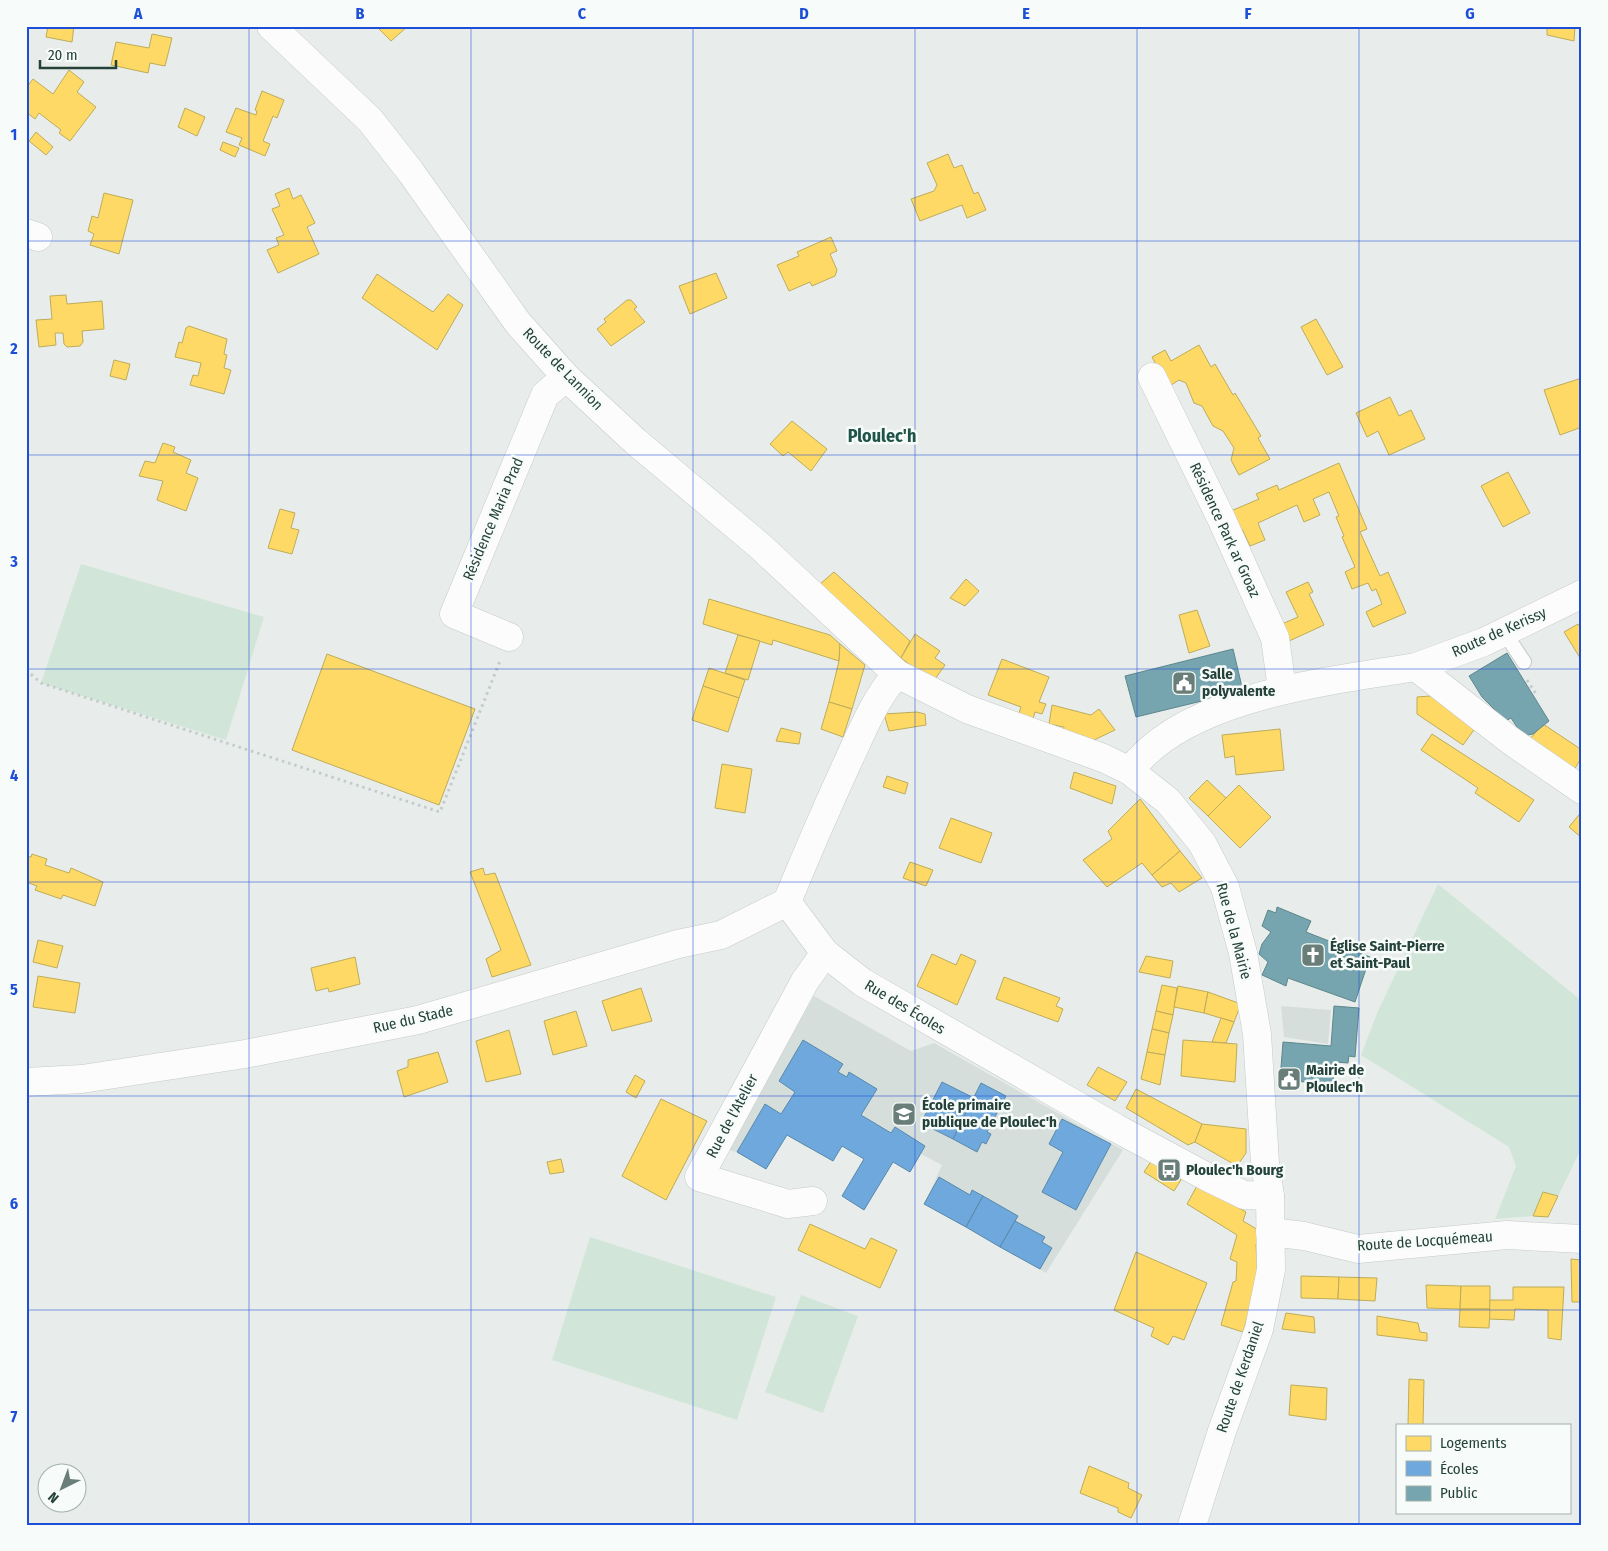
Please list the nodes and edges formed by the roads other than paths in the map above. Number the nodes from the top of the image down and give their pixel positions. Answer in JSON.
{"nodes":[{"id":1,"x":271,"y":26,"type":"edge"},
{"id":2,"x":566,"y":377,"type":"junction"},
{"id":3,"x":1152,"y":377,"type":"dead end"},
{"id":4,"x":1582,"y":594,"type":"edge"},
{"id":5,"x":1504,"y":632,"type":"junction"},
{"id":6,"x":509,"y":637,"type":"road end"},
{"id":7,"x":1524,"y":662,"type":"dead end"},
{"id":8,"x":1416,"y":667,"type":"junction"},
{"id":9,"x":897,"y":674,"type":"junction"},
{"id":10,"x":1282,"y":689,"type":"junction"},
{"id":11,"x":1130,"y":771,"type":"junction"},
{"id":12,"x":1582,"y":790,"type":"edge"},
{"id":13,"x":787,"y":902,"type":"junction"},
{"id":14,"x":825,"y":953,"type":"junction"},
{"id":15,"x":26,"y":1082,"type":"edge"},
{"id":16,"x":1270,"y":1196,"type":"junction"},
{"id":17,"x":814,"y":1202,"type":"dead end"},
{"id":18,"x":1270,"y":1232,"type":"junction"},
{"id":19,"x":1582,"y":1239,"type":"edge"},
{"id":20,"x":1192,"y":1525,"type":"edge"}],
"edges":[{"from":1,"to":2,"type":"street","name":"Route de Lannion"},
{"from":2,"to":6,"type":"street","name":"Résidence Maria Prad"},
{"from":2,"to":9,"type":"street","name":"Route de Lannion"},
{"from":3,"to":10,"type":"street","name":"Résidence Park ar Groaz"},
{"from":4,"to":5,"type":"street","name":"Route de Kerissy"},
{"from":5,"to":7,"type":"lane"},
{"from":5,"to":8,"type":"street","name":"Route de Kerissy"},
{"from":8,"to":10,"type":"street","name":"Route de Kerissy"},
{"from":8,"to":12,"type":"street"},
{"from":9,"to":11,"type":"street","name":"Rue de la Mairie"},
{"from":9,"to":13,"type":"street"},
{"from":10,"to":11,"type":"street","name":"Route de Kerissy"},
{"from":11,"to":16,"type":"street","name":"Rue de la Mairie"},
{"from":13,"to":14,"type":"street","name":"Rue des Écoles"},
{"from":13,"to":15,"type":"street","name":"Rue du Stade"},
{"from":14,"to":16,"type":"street","name":"Rue des Écoles"},
{"from":14,"to":17,"type":"street","name":"Rue de l'Atelier"},
{"from":16,"to":18,"type":"street","name":"Route de Kerdaniel"},
{"from":18,"to":19,"type":"street","name":"Route de Locquémeau"},
{"from":18,"to":20,"type":"street","name":"Route de Kerdaniel"}]}
